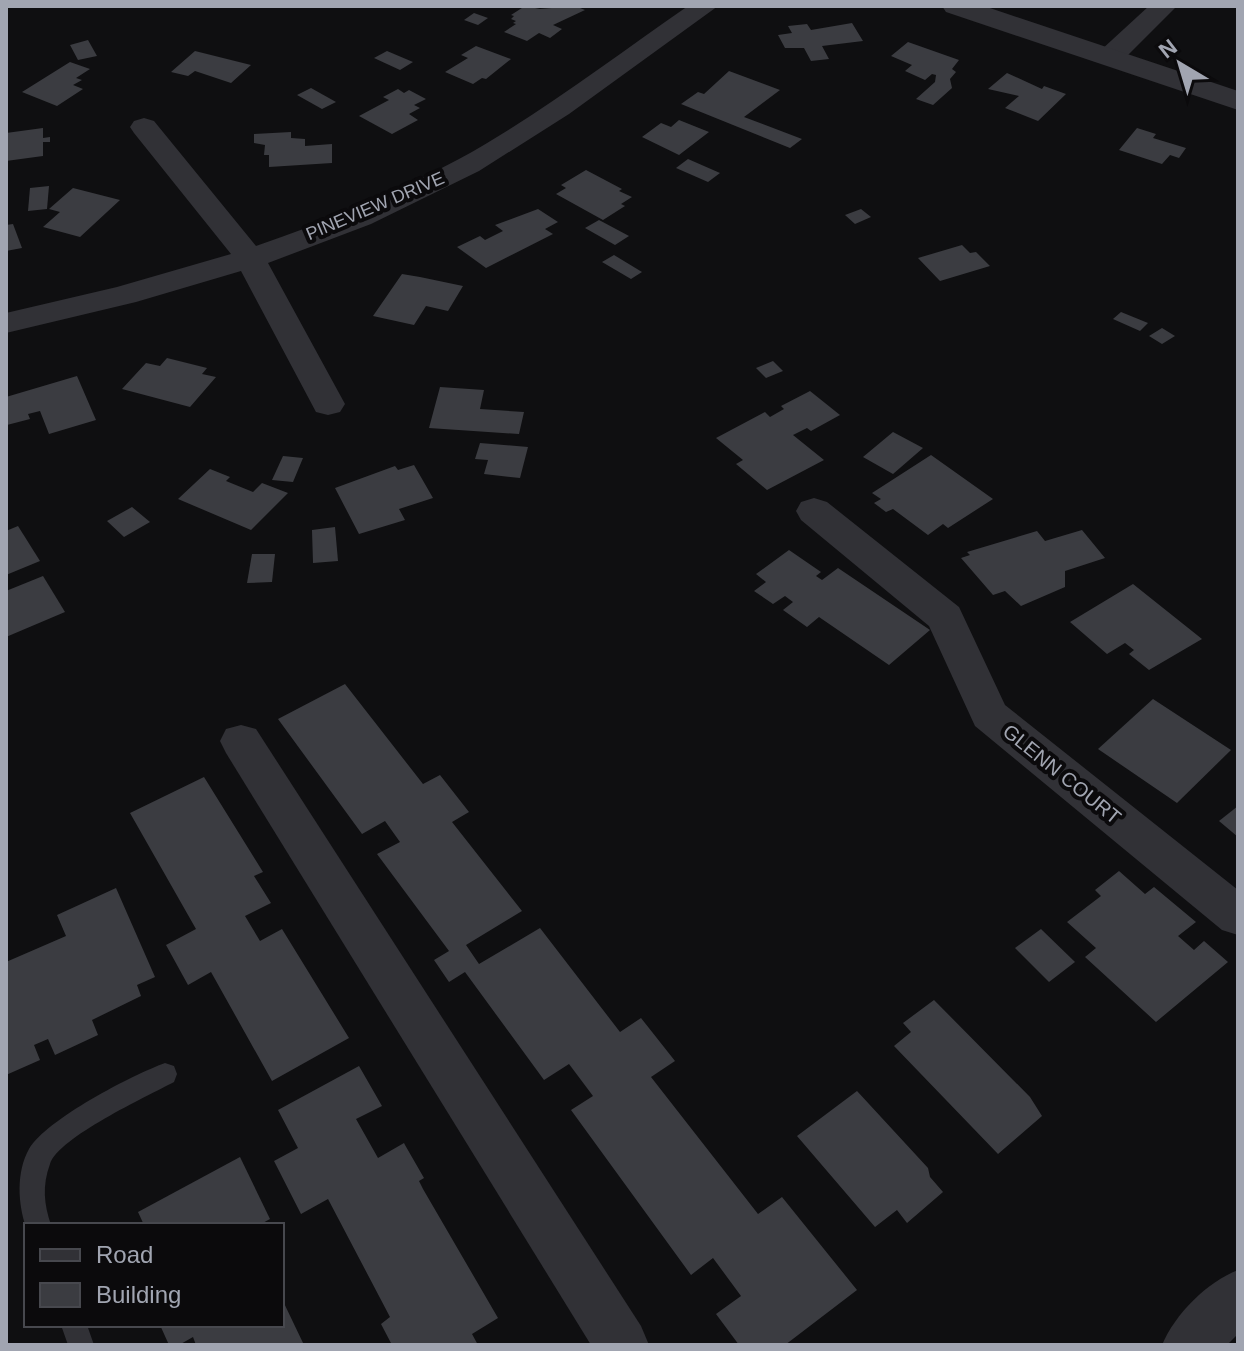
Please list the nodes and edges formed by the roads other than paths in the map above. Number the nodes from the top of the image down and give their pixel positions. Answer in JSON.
{"nodes":[{"id":1,"x":705,"y":6,"type":"edge"},
{"id":2,"x":956,"y":6,"type":"edge"},
{"id":3,"x":1164,"y":6,"type":"edge"},
{"id":4,"x":1110,"y":57,"type":"junction"},
{"id":5,"x":1238,"y":101,"type":"edge"},
{"id":6,"x":144,"y":127,"type":"dead end"},
{"id":7,"x":249,"y":257,"type":"junction"},
{"id":8,"x":6,"y":323,"type":"edge"},
{"id":9,"x":328,"y":404,"type":"dead end"},
{"id":10,"x":814,"y":511,"type":"dead end"},
{"id":11,"x":241,"y":741,"type":"dead end"},
{"id":12,"x":1238,"y":916,"type":"edge"},
{"id":13,"x":165,"y":1074,"type":"dead end"},
{"id":14,"x":37,"y":1223,"type":"edge"},
{"id":15,"x":1238,"y":1296,"type":"edge"},
{"id":16,"x":622,"y":1345,"type":"edge"},
{"id":17,"x":1189,"y":1345,"type":"edge"}],
"edges":[{"from":1,"to":7,"type":"street","name":"PINEVIEW DRIVE"},
{"from":2,"to":4,"type":"street"},
{"from":3,"to":4,"type":"street"},
{"from":4,"to":5,"type":"street"},
{"from":6,"to":7,"type":"street"},
{"from":7,"to":8,"type":"street","name":"PINEVIEW DRIVE"},
{"from":7,"to":9,"type":"street"},
{"from":10,"to":12,"type":"street","name":"GLENN COURT"},
{"from":11,"to":16,"type":"street"},
{"from":13,"to":14,"type":"lane"},
{"from":15,"to":17,"type":"street"}]}
